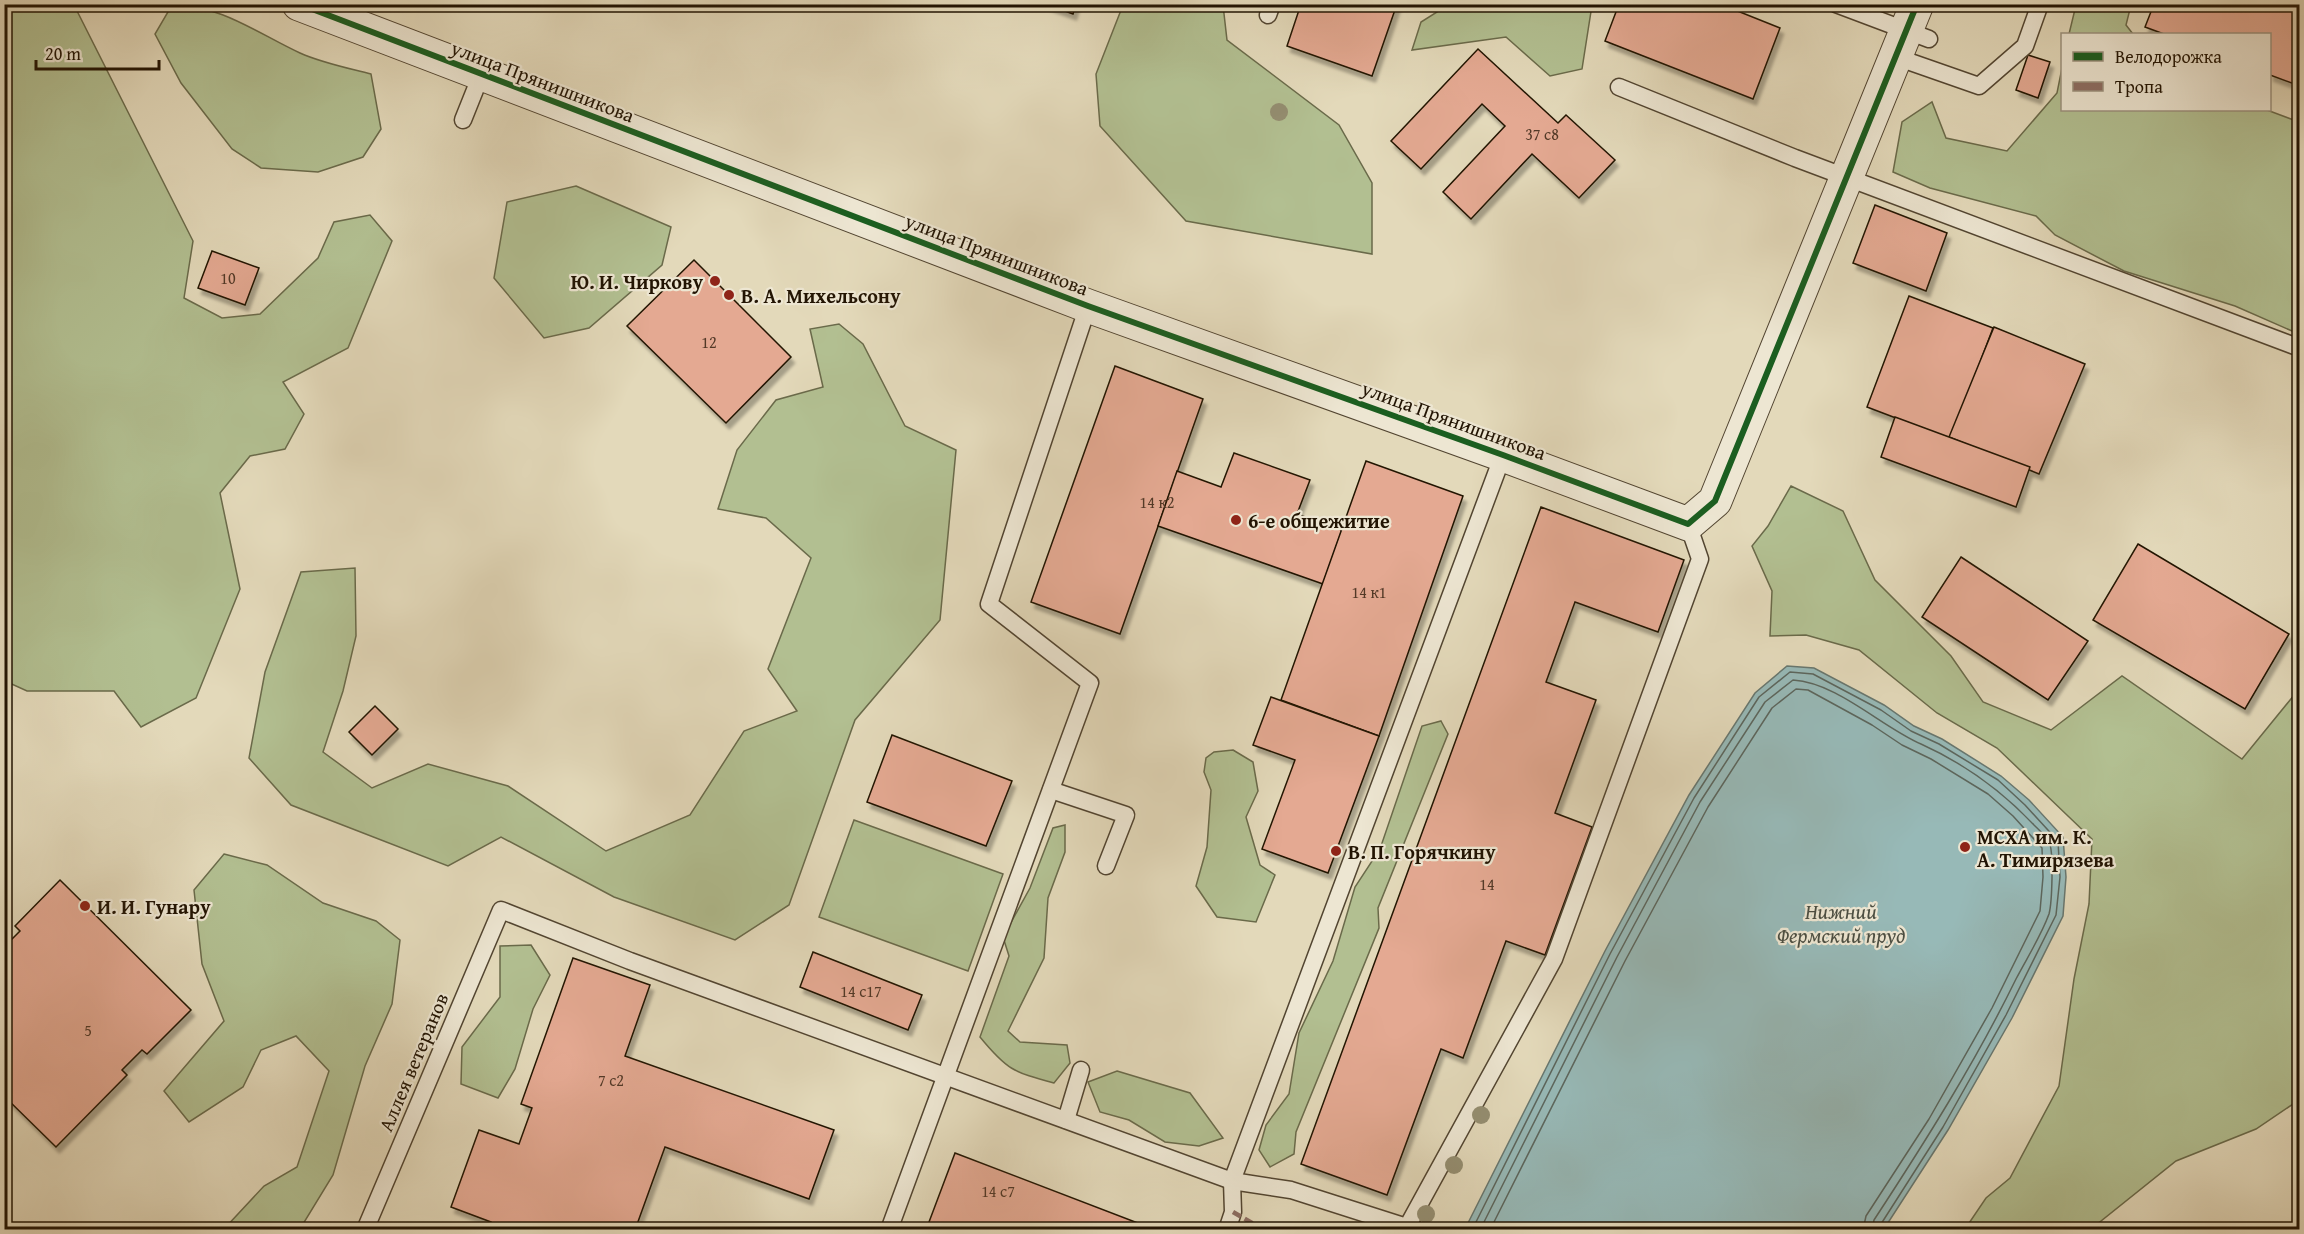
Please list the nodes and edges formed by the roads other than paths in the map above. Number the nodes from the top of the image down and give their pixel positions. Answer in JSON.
{"nodes":[{"id":1,"x":299,"y":4,"type":"edge"},
{"id":2,"x":1836,"y":4,"type":"edge"},
{"id":3,"x":2040,"y":4,"type":"edge"},
{"id":4,"x":1912,"y":33,"type":"edge"},
{"id":5,"x":481,"y":75,"type":"junction"},
{"id":6,"x":1619,"y":87,"type":"dead end"},
{"id":7,"x":463,"y":120,"type":"dead end"},
{"id":8,"x":1846,"y":177,"type":"junction"},
{"id":9,"x":1088,"y":306,"type":"junction"},
{"id":10,"x":2300,"y":348,"type":"edge"},
{"id":11,"x":1503,"y":455,"type":"junction"},
{"id":12,"x":1688,"y":524,"type":"junction"},
{"id":13,"x":1051,"y":790,"type":"junction"},
{"id":14,"x":1106,"y":866,"type":"dead end"},
{"id":15,"x":1081,"y":1070,"type":"dead end"},
{"id":16,"x":946,"y":1076,"type":"junction"},
{"id":17,"x":1066,"y":1120,"type":"junction"},
{"id":18,"x":1232,"y":1181,"type":"junction"},
{"id":19,"x":365,"y":1230,"type":"edge"},
{"id":20,"x":889,"y":1230,"type":"edge"},
{"id":21,"x":1227,"y":1230,"type":"edge"}],
"edges":[{"from":1,"to":5,"type":"street","name":"улица Прянишникова"},
{"from":2,"to":4,"type":"lane"},
{"from":3,"to":4,"type":"lane"},
{"from":4,"to":8,"type":"street"},
{"from":5,"to":7,"type":"lane"},
{"from":5,"to":9,"type":"street","name":"улица Прянишникова"},
{"from":6,"to":8,"type":"lane"},
{"from":8,"to":10,"type":"lane"},
{"from":8,"to":12,"type":"street"},
{"from":9,"to":11,"type":"street","name":"улица Прянишникова"},
{"from":9,"to":13,"type":"lane"},
{"from":11,"to":12,"type":"street","name":"улица Прянишникова"},
{"from":11,"to":18,"type":"lane"},
{"from":12,"to":18,"type":"lane"},
{"from":13,"to":14,"type":"lane"},
{"from":13,"to":16,"type":"lane"},
{"from":15,"to":17,"type":"lane"},
{"from":16,"to":17,"type":"lane"},
{"from":16,"to":19,"type":"lane","name":"Аллея ветеранов"},
{"from":16,"to":20,"type":"lane"},
{"from":17,"to":18,"type":"lane"},
{"from":18,"to":21,"type":"lane"}]}
